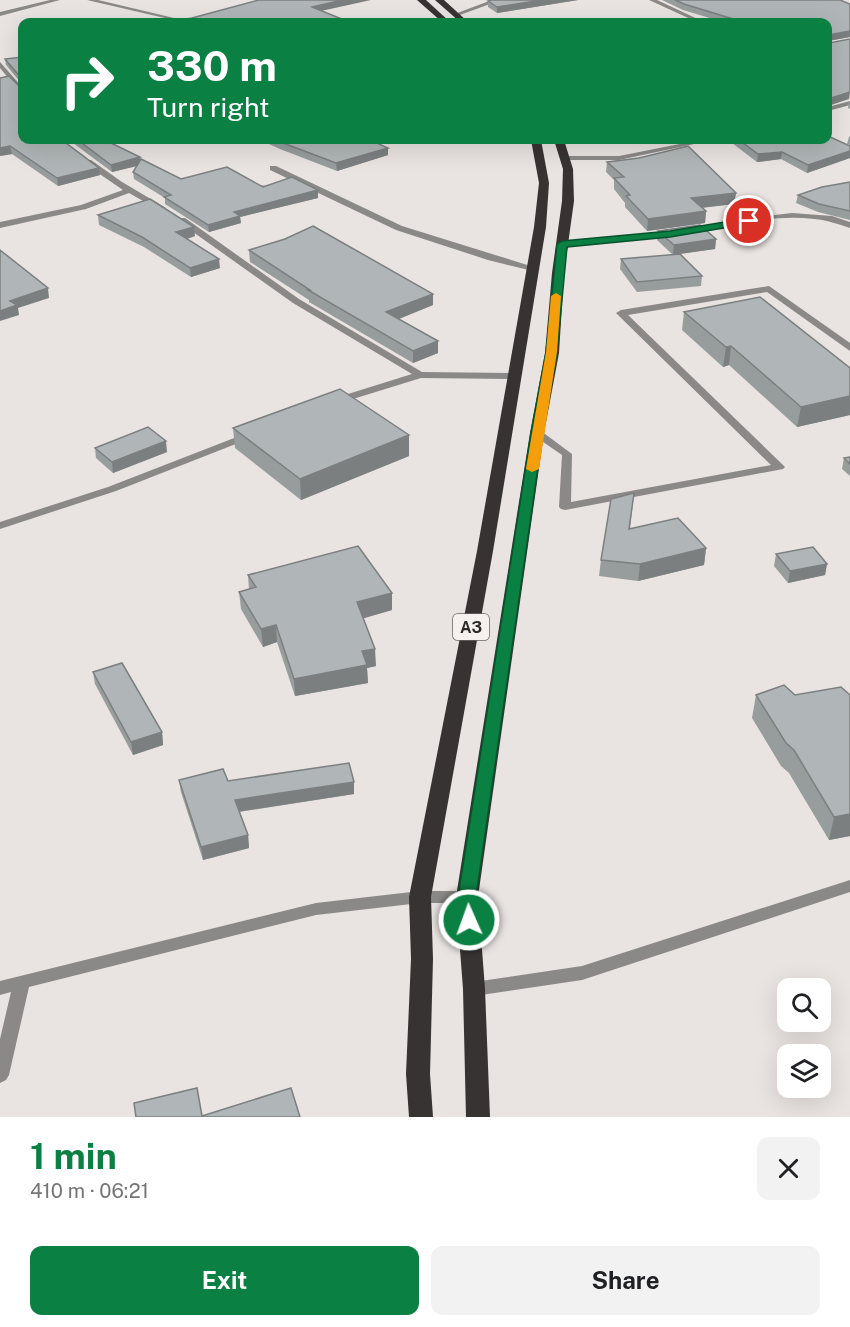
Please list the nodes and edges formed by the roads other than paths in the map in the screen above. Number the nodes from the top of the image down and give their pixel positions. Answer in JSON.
{"nodes":[{"id":1,"x":57,"y":0,"type":"edge"},
{"id":2,"x":90,"y":0,"type":"edge"},
{"id":3,"x":421,"y":0,"type":"edge"},
{"id":4,"x":439,"y":0,"type":"edge"},
{"id":5,"x":498,"y":0,"type":"edge"},
{"id":6,"x":652,"y":0,"type":"edge"},
{"id":7,"x":0,"y":14,"type":"edge"},
{"id":8,"x":455,"y":15,"type":"junction"},
{"id":9,"x":170,"y":18,"type":"edge"},
{"id":10,"x":441,"y":18,"type":"edge"},
{"id":11,"x":459,"y":18,"type":"edge"},
{"id":12,"x":692,"y":18,"type":"edge"},
{"id":13,"x":0,"y":64,"type":"edge"},
{"id":14,"x":18,"y":79,"type":"edge"},
{"id":15,"x":14,"y":80,"type":"junction"},
{"id":16,"x":18,"y":86,"type":"edge"},
{"id":17,"x":850,"y":103,"type":"edge"},
{"id":18,"x":832,"y":108,"type":"edge"},
{"id":19,"x":537,"y":144,"type":"edge"},
{"id":20,"x":559,"y":144,"type":"edge"},
{"id":21,"x":689,"y":144,"type":"edge"},
{"id":22,"x":83,"y":158,"type":"edge"},
{"id":23,"x":564,"y":158,"type":"junction"},
{"id":24,"x":273,"y":168,"type":"dead end"},
{"id":25,"x":130,"y":190,"type":"junction"},
{"id":26,"x":0,"y":225,"type":"edge"},
{"id":27,"x":850,"y":225,"type":"edge"},
{"id":28,"x":562,"y":244,"type":"junction"},
{"id":29,"x":533,"y":268,"type":"junction"},
{"id":30,"x":850,"y":348,"type":"edge"},
{"id":31,"x":420,"y":375,"type":"junction"},
{"id":32,"x":514,"y":376,"type":"junction"},
{"id":33,"x":326,"y":405,"type":"edge"},
{"id":34,"x":263,"y":430,"type":"edge"},
{"id":35,"x":537,"y":433,"type":"junction"},
{"id":36,"x":0,"y":526,"type":"edge"},
{"id":37,"x":850,"y":886,"type":"edge"},
{"id":38,"x":420,"y":897,"type":"junction"},
{"id":39,"x":467,"y":897,"type":"junction"},
{"id":40,"x":22,"y":982,"type":"junction"},
{"id":41,"x":0,"y":988,"type":"edge"},
{"id":42,"x":474,"y":989,"type":"junction"},
{"id":43,"x":0,"y":1075,"type":"edge"},
{"id":44,"x":421,"y":1117,"type":"edge"},
{"id":45,"x":478,"y":1117,"type":"edge"}],
"edges":[{"from":1,"to":7,"type":"street"},
{"from":2,"to":9,"type":"street"},
{"from":3,"to":10,"type":"highway"},
{"from":4,"to":8,"type":"highway"},
{"from":5,"to":8,"type":"street"},
{"from":6,"to":12,"type":"street"},
{"from":8,"to":11,"type":"highway"},
{"from":13,"to":15,"type":"street"},
{"from":14,"to":15,"type":"street"},
{"from":15,"to":16,"type":"street"},
{"from":17,"to":18,"type":"street"},
{"from":19,"to":29,"type":"highway","number":"A3"},
{"from":20,"to":23,"type":"highway","number":"A3"},
{"from":21,"to":23,"type":"street"},
{"from":22,"to":25,"type":"street"},
{"from":23,"to":28,"type":"highway","number":"A3"},
{"from":24,"to":29,"type":"street"},
{"from":25,"to":26,"type":"street"},
{"from":25,"to":31,"type":"street"},
{"from":27,"to":28,"type":"street"},
{"from":28,"to":35,"type":"highway","number":"A3"},
{"from":29,"to":32,"type":"highway","number":"A3"},
{"from":30,"to":35,"type":"street"},
{"from":31,"to":32,"type":"street"},
{"from":31,"to":33,"type":"street"},
{"from":32,"to":38,"type":"highway","number":"A3"},
{"from":34,"to":36,"type":"street"},
{"from":35,"to":39,"type":"highway","number":"A3"},
{"from":37,"to":42,"type":"street"},
{"from":38,"to":39,"type":"street"},
{"from":38,"to":40,"type":"street"},
{"from":38,"to":44,"type":"highway","number":"A3"},
{"from":39,"to":42,"type":"highway","number":"A3"},
{"from":40,"to":41,"type":"street"},
{"from":40,"to":43,"type":"street"},
{"from":42,"to":45,"type":"highway","number":"A3"}]}
